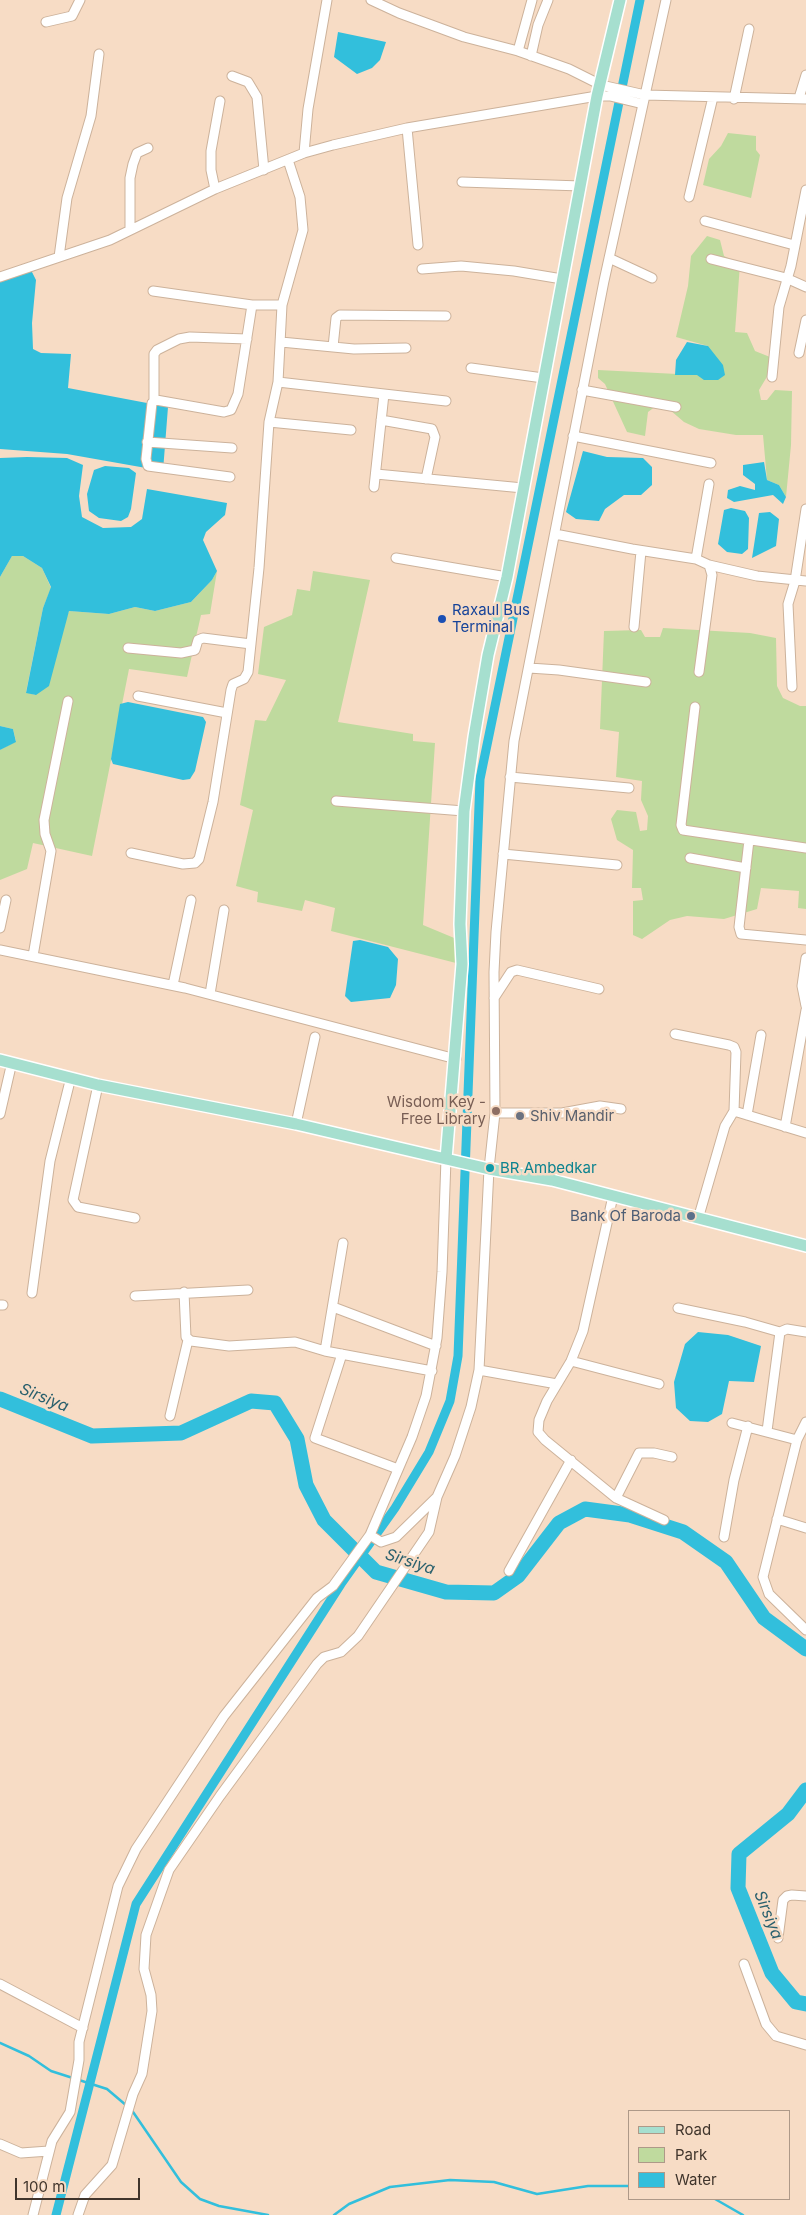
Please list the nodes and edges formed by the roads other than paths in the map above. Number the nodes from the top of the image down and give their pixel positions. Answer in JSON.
{"nodes":[{"id":1,"x":80,"y":0,"type":"edge"},
{"id":2,"x":327,"y":0,"type":"edge"},
{"id":3,"x":371,"y":0,"type":"edge"},
{"id":4,"x":532,"y":0,"type":"edge"},
{"id":5,"x":548,"y":0,"type":"edge"},
{"id":6,"x":620,"y":0,"type":"edge"},
{"id":7,"x":666,"y":0,"type":"edge"},
{"id":8,"x":46,"y":22,"type":"dead end"},
{"id":9,"x":749,"y":29,"type":"dead end"},
{"id":10,"x":518,"y":51,"type":"junction"},
{"id":11,"x":99,"y":54,"type":"dead end"},
{"id":12,"x":531,"y":56,"type":"junction"},
{"id":13,"x":806,"y":75,"type":"edge"},
{"id":14,"x":232,"y":76,"type":"dead end"},
{"id":15,"x":599,"y":91,"type":"junction"},
{"id":16,"x":713,"y":97,"type":"junction"},
{"id":17,"x":639,"y":98,"type":"junction"},
{"id":18,"x":734,"y":99,"type":"junction"},
{"id":19,"x":802,"y":99,"type":"edge"},
{"id":20,"x":220,"y":101,"type":"dead end"},
{"id":21,"x":406,"y":128,"type":"junction"},
{"id":22,"x":148,"y":148,"type":"dead end"},
{"id":23,"x":304,"y":153,"type":"junction"},
{"id":24,"x":288,"y":160,"type":"junction"},
{"id":25,"x":264,"y":170,"type":"junction"},
{"id":26,"x":462,"y":182,"type":"dead end"},
{"id":27,"x":581,"y":186,"type":"junction"},
{"id":28,"x":215,"y":189,"type":"junction"},
{"id":29,"x":806,"y":190,"type":"edge"},
{"id":30,"x":689,"y":197,"type":"dead end"},
{"id":31,"x":705,"y":221,"type":"dead end"},
{"id":32,"x":130,"y":229,"type":"junction"},
{"id":33,"x":418,"y":245,"type":"dead end"},
{"id":34,"x":794,"y":245,"type":"junction"},
{"id":35,"x":59,"y":257,"type":"junction"},
{"id":36,"x":609,"y":258,"type":"junction"},
{"id":37,"x":711,"y":259,"type":"dead end"},
{"id":38,"x":422,"y":269,"type":"dead end"},
{"id":39,"x":0,"y":277,"type":"edge"},
{"id":40,"x":562,"y":278,"type":"junction"},
{"id":41,"x":652,"y":278,"type":"dead end"},
{"id":42,"x":786,"y":278,"type":"junction"},
{"id":43,"x":806,"y":287,"type":"edge"},
{"id":44,"x":153,"y":291,"type":"dead end"},
{"id":45,"x":252,"y":305,"type":"junction"},
{"id":46,"x":282,"y":305,"type":"junction"},
{"id":47,"x":446,"y":316,"type":"dead end"},
{"id":48,"x":806,"y":320,"type":"edge"},
{"id":49,"x":247,"y":340,"type":"junction"},
{"id":50,"x":281,"y":342,"type":"junction"},
{"id":51,"x":333,"y":347,"type":"junction"},
{"id":52,"x":406,"y":348,"type":"dead end"},
{"id":53,"x":799,"y":353,"type":"dead end"},
{"id":54,"x":471,"y":368,"type":"dead end"},
{"id":55,"x":772,"y":377,"type":"dead end"},
{"id":56,"x":543,"y":378,"type":"junction"},
{"id":57,"x":278,"y":382,"type":"junction"},
{"id":58,"x":582,"y":390,"type":"junction"},
{"id":59,"x":384,"y":394,"type":"junction"},
{"id":60,"x":154,"y":401,"type":"junction"},
{"id":61,"x":446,"y":401,"type":"dead end"},
{"id":62,"x":676,"y":407,"type":"dead end"},
{"id":63,"x":381,"y":420,"type":"junction"},
{"id":64,"x":269,"y":422,"type":"junction"},
{"id":65,"x":351,"y":430,"type":"dead end"},
{"id":66,"x":573,"y":436,"type":"junction"},
{"id":67,"x":148,"y":442,"type":"junction"},
{"id":68,"x":232,"y":448,"type":"dead end"},
{"id":69,"x":711,"y":463,"type":"dead end"},
{"id":70,"x":376,"y":474,"type":"junction"},
{"id":71,"x":230,"y":477,"type":"dead end"},
{"id":72,"x":426,"y":479,"type":"junction"},
{"id":73,"x":709,"y":484,"type":"dead end"},
{"id":74,"x":374,"y":487,"type":"dead end"},
{"id":75,"x":524,"y":488,"type":"junction"},
{"id":76,"x":806,"y":509,"type":"edge"},
{"id":77,"x":805,"y":521,"type":"edge"},
{"id":78,"x":555,"y":534,"type":"junction"},
{"id":79,"x":641,"y":551,"type":"junction"},
{"id":80,"x":396,"y":558,"type":"dead end"},
{"id":81,"x":696,"y":559,"type":"junction"},
{"id":82,"x":709,"y":565,"type":"junction"},
{"id":83,"x":507,"y":577,"type":"junction"},
{"id":84,"x":795,"y":581,"type":"junction"},
{"id":85,"x":806,"y":581,"type":"edge"},
{"id":86,"x":634,"y":626,"type":"dead end"},
{"id":87,"x":251,"y":644,"type":"junction"},
{"id":88,"x":128,"y":648,"type":"dead end"},
{"id":89,"x":529,"y":668,"type":"junction"},
{"id":90,"x":699,"y":672,"type":"dead end"},
{"id":91,"x":646,"y":682,"type":"dead end"},
{"id":92,"x":792,"y":687,"type":"dead end"},
{"id":93,"x":138,"y":696,"type":"dead end"},
{"id":94,"x":68,"y":701,"type":"dead end"},
{"id":95,"x":696,"y":707,"type":"dead end"},
{"id":96,"x":227,"y":713,"type":"junction"},
{"id":97,"x":510,"y":777,"type":"junction"},
{"id":98,"x":629,"y":788,"type":"dead end"},
{"id":99,"x":336,"y":801,"type":"dead end"},
{"id":100,"x":464,"y":812,"type":"junction"},
{"id":101,"x":749,"y":840,"type":"junction"},
{"id":102,"x":806,"y":848,"type":"edge"},
{"id":103,"x":131,"y":853,"type":"dead end"},
{"id":104,"x":503,"y":854,"type":"junction"},
{"id":105,"x":690,"y":858,"type":"dead end"},
{"id":106,"x":617,"y":864,"type":"dead end"},
{"id":107,"x":746,"y":868,"type":"junction"},
{"id":108,"x":6,"y":900,"type":"dead end"},
{"id":109,"x":190,"y":900,"type":"dead end"},
{"id":110,"x":224,"y":910,"type":"dead end"},
{"id":111,"x":0,"y":928,"type":"edge"},
{"id":112,"x":806,"y":940,"type":"edge"},
{"id":113,"x":0,"y":950,"type":"edge"},
{"id":114,"x":33,"y":956,"type":"junction"},
{"id":115,"x":806,"y":958,"type":"edge"},
{"id":116,"x":173,"y":985,"type":"junction"},
{"id":117,"x":599,"y":990,"type":"dead end"},
{"id":118,"x":210,"y":994,"type":"junction"},
{"id":119,"x":494,"y":998,"type":"junction"},
{"id":120,"x":806,"y":1008,"type":"edge"},
{"id":121,"x":675,"y":1034,"type":"dead end"},
{"id":122,"x":762,"y":1034,"type":"dead end"},
{"id":123,"x":315,"y":1037,"type":"dead end"},
{"id":124,"x":456,"y":1059,"type":"junction"},
{"id":125,"x":0,"y":1060,"type":"edge"},
{"id":126,"x":12,"y":1062,"type":"junction"},
{"id":127,"x":71,"y":1077,"type":"junction"},
{"id":128,"x":98,"y":1085,"type":"junction"},
{"id":129,"x":621,"y":1109,"type":"dead end"},
{"id":130,"x":734,"y":1111,"type":"junction"},
{"id":131,"x":495,"y":1113,"type":"junction"},
{"id":132,"x":0,"y":1114,"type":"edge"},
{"id":133,"x":747,"y":1115,"type":"junction"},
{"id":134,"x":296,"y":1124,"type":"junction"},
{"id":135,"x":785,"y":1127,"type":"junction"},
{"id":136,"x":806,"y":1133,"type":"edge"},
{"id":137,"x":451,"y":1160,"type":"junction"},
{"id":138,"x":489,"y":1169,"type":"junction"},
{"id":139,"x":614,"y":1196,"type":"junction"},
{"id":140,"x":135,"y":1218,"type":"dead end"},
{"id":141,"x":698,"y":1219,"type":"junction"},
{"id":142,"x":343,"y":1243,"type":"dead end"},
{"id":143,"x":806,"y":1246,"type":"edge"},
{"id":144,"x":248,"y":1290,"type":"dead end"},
{"id":145,"x":184,"y":1292,"type":"junction"},
{"id":146,"x":32,"y":1293,"type":"dead end"},
{"id":147,"x":135,"y":1296,"type":"dead end"},
{"id":148,"x":333,"y":1307,"type":"junction"},
{"id":149,"x":678,"y":1308,"type":"dead end"},
{"id":150,"x":780,"y":1332,"type":"junction"},
{"id":151,"x":806,"y":1332,"type":"edge"},
{"id":152,"x":188,"y":1340,"type":"junction"},
{"id":153,"x":436,"y":1346,"type":"junction"},
{"id":154,"x":325,"y":1351,"type":"junction"},
{"id":155,"x":342,"y":1354,"type":"junction"},
{"id":156,"x":571,"y":1361,"type":"junction"},
{"id":157,"x":479,"y":1370,"type":"junction"},
{"id":158,"x":432,"y":1371,"type":"junction"},
{"id":159,"x":556,"y":1384,"type":"junction"},
{"id":160,"x":659,"y":1384,"type":"dead end"},
{"id":161,"x":170,"y":1416,"type":"dead end"},
{"id":162,"x":806,"y":1422,"type":"edge"},
{"id":163,"x":732,"y":1423,"type":"dead end"},
{"id":164,"x":748,"y":1426,"type":"junction"},
{"id":165,"x":768,"y":1431,"type":"junction"},
{"id":166,"x":797,"y":1440,"type":"junction"},
{"id":167,"x":672,"y":1457,"type":"dead end"},
{"id":168,"x":571,"y":1460,"type":"junction"},
{"id":169,"x":398,"y":1468,"type":"junction"},
{"id":170,"x":437,"y":1497,"type":"junction"},
{"id":171,"x":616,"y":1498,"type":"junction"},
{"id":172,"x":777,"y":1519,"type":"junction"},
{"id":173,"x":664,"y":1520,"type":"dead end"},
{"id":174,"x":806,"y":1528,"type":"edge"},
{"id":175,"x":373,"y":1537,"type":"junction"},
{"id":176,"x":724,"y":1537,"type":"dead end"},
{"id":177,"x":509,"y":1570,"type":"dead end"},
{"id":178,"x":806,"y":1630,"type":"edge"},
{"id":179,"x":806,"y":1896,"type":"edge"},
{"id":180,"x":778,"y":1938,"type":"dead end"},
{"id":181,"x":744,"y":1964,"type":"dead end"},
{"id":182,"x":0,"y":1984,"type":"edge"},
{"id":183,"x":83,"y":2028,"type":"junction"},
{"id":184,"x":806,"y":2045,"type":"edge"},
{"id":185,"x":0,"y":2144,"type":"edge"},
{"id":186,"x":49,"y":2151,"type":"junction"},
{"id":187,"x":33,"y":2215,"type":"edge"},
{"id":188,"x":78,"y":2215,"type":"edge"}],
"edges":[{"from":1,"to":8,"type":"street"},
{"from":2,"to":23,"type":"street"},
{"from":3,"to":10,"type":"street"},
{"from":4,"to":10,"type":"street"},
{"from":5,"to":12,"type":"street"},
{"from":6,"to":15,"type":"main road"},
{"from":7,"to":17,"type":"street"},
{"from":9,"to":18,"type":"street"},
{"from":10,"to":12,"type":"street"},
{"from":11,"to":35,"type":"street"},
{"from":12,"to":15,"type":"street"},
{"from":13,"to":19,"type":"street"},
{"from":14,"to":25,"type":"street"},
{"from":15,"to":17,"type":"street"},
{"from":15,"to":21,"type":"street"},
{"from":15,"to":27,"type":"main road"},
{"from":16,"to":17,"type":"street"},
{"from":16,"to":18,"type":"street"},
{"from":16,"to":30,"type":"street"},
{"from":17,"to":36,"type":"street"},
{"from":18,"to":19,"type":"street"},
{"from":20,"to":28,"type":"street"},
{"from":21,"to":23,"type":"street"},
{"from":21,"to":33,"type":"street"},
{"from":22,"to":32,"type":"street"},
{"from":23,"to":24,"type":"street"},
{"from":24,"to":25,"type":"street"},
{"from":24,"to":46,"type":"street"},
{"from":25,"to":28,"type":"street"},
{"from":26,"to":27,"type":"street"},
{"from":27,"to":40,"type":"main road"},
{"from":28,"to":32,"type":"street"},
{"from":29,"to":34,"type":"street"},
{"from":31,"to":34,"type":"street"},
{"from":32,"to":35,"type":"street"},
{"from":34,"to":42,"type":"street"},
{"from":35,"to":39,"type":"street"},
{"from":36,"to":41,"type":"street"},
{"from":36,"to":58,"type":"street"},
{"from":37,"to":42,"type":"street"},
{"from":38,"to":40,"type":"street"},
{"from":40,"to":56,"type":"main road"},
{"from":42,"to":43,"type":"street"},
{"from":42,"to":55,"type":"street"},
{"from":44,"to":45,"type":"street"},
{"from":45,"to":46,"type":"street"},
{"from":45,"to":49,"type":"street"},
{"from":46,"to":50,"type":"street"},
{"from":47,"to":51,"type":"street"},
{"from":48,"to":53,"type":"street"},
{"from":49,"to":60,"type":"street"},
{"from":49,"to":60,"type":"street"},
{"from":50,"to":51,"type":"street"},
{"from":50,"to":57,"type":"street"},
{"from":51,"to":52,"type":"street"},
{"from":54,"to":56,"type":"street"},
{"from":56,"to":75,"type":"main road"},
{"from":57,"to":59,"type":"street"},
{"from":57,"to":64,"type":"street"},
{"from":58,"to":62,"type":"street"},
{"from":58,"to":66,"type":"street"},
{"from":59,"to":61,"type":"street"},
{"from":59,"to":63,"type":"street"},
{"from":60,"to":67,"type":"street"},
{"from":63,"to":70,"type":"street"},
{"from":63,"to":72,"type":"street"},
{"from":64,"to":65,"type":"street"},
{"from":64,"to":87,"type":"street"},
{"from":66,"to":69,"type":"street"},
{"from":66,"to":78,"type":"street"},
{"from":67,"to":68,"type":"street"},
{"from":67,"to":71,"type":"street"},
{"from":70,"to":72,"type":"street"},
{"from":70,"to":74,"type":"street"},
{"from":72,"to":75,"type":"street"},
{"from":73,"to":81,"type":"street"},
{"from":75,"to":83,"type":"main road"},
{"from":76,"to":77,"type":"street"},
{"from":77,"to":84,"type":"street"},
{"from":78,"to":79,"type":"street"},
{"from":78,"to":89,"type":"street"},
{"from":79,"to":81,"type":"street"},
{"from":79,"to":86,"type":"street"},
{"from":80,"to":83,"type":"street"},
{"from":81,"to":82,"type":"street"},
{"from":82,"to":84,"type":"street"},
{"from":82,"to":90,"type":"street"},
{"from":83,"to":100,"type":"main road"},
{"from":84,"to":85,"type":"street"},
{"from":84,"to":92,"type":"street"},
{"from":87,"to":88,"type":"street"},
{"from":87,"to":96,"type":"street"},
{"from":89,"to":91,"type":"street"},
{"from":89,"to":97,"type":"street"},
{"from":93,"to":96,"type":"street"},
{"from":94,"to":114,"type":"street"},
{"from":95,"to":101,"type":"street"},
{"from":96,"to":103,"type":"street"},
{"from":97,"to":98,"type":"street"},
{"from":97,"to":104,"type":"street"},
{"from":99,"to":100,"type":"street"},
{"from":100,"to":124,"type":"main road"},
{"from":101,"to":102,"type":"street"},
{"from":101,"to":107,"type":"street"},
{"from":104,"to":106,"type":"street"},
{"from":104,"to":119,"type":"street"},
{"from":105,"to":107,"type":"street"},
{"from":107,"to":112,"type":"street"},
{"from":108,"to":111,"type":"street"},
{"from":109,"to":116,"type":"street"},
{"from":110,"to":118,"type":"street"},
{"from":113,"to":114,"type":"street"},
{"from":114,"to":116,"type":"street"},
{"from":115,"to":120,"type":"street"},
{"from":116,"to":118,"type":"street"},
{"from":117,"to":119,"type":"street"},
{"from":118,"to":124,"type":"street"},
{"from":119,"to":131,"type":"street"},
{"from":120,"to":135,"type":"street"},
{"from":121,"to":130,"type":"street"},
{"from":122,"to":133,"type":"street"},
{"from":123,"to":134,"type":"street"},
{"from":124,"to":137,"type":"main road"},
{"from":125,"to":126,"type":"main road"},
{"from":126,"to":127,"type":"main road"},
{"from":126,"to":132,"type":"street"},
{"from":127,"to":128,"type":"main road"},
{"from":127,"to":146,"type":"street"},
{"from":128,"to":134,"type":"main road"},
{"from":128,"to":140,"type":"street"},
{"from":129,"to":131,"type":"street"},
{"from":130,"to":133,"type":"street"},
{"from":130,"to":141,"type":"street"},
{"from":131,"to":138,"type":"street"},
{"from":133,"to":135,"type":"street"},
{"from":134,"to":137,"type":"main road"},
{"from":135,"to":136,"type":"street"},
{"from":137,"to":138,"type":"main road"},
{"from":137,"to":153,"type":"street"},
{"from":138,"to":139,"type":"main road"},
{"from":138,"to":157,"type":"street"},
{"from":139,"to":141,"type":"main road"},
{"from":139,"to":156,"type":"street"},
{"from":141,"to":143,"type":"main road"},
{"from":142,"to":148,"type":"street"},
{"from":144,"to":145,"type":"street"},
{"from":145,"to":147,"type":"street"},
{"from":145,"to":152,"type":"street"},
{"from":148,"to":153,"type":"street"},
{"from":148,"to":154,"type":"street"},
{"from":149,"to":150,"type":"street"},
{"from":150,"to":151,"type":"street"},
{"from":150,"to":165,"type":"street"},
{"from":152,"to":154,"type":"street"},
{"from":152,"to":161,"type":"street"},
{"from":153,"to":158,"type":"street"},
{"from":154,"to":155,"type":"street"},
{"from":155,"to":158,"type":"street"},
{"from":155,"to":169,"type":"street"},
{"from":156,"to":159,"type":"street"},
{"from":156,"to":160,"type":"street"},
{"from":157,"to":159,"type":"street"},
{"from":157,"to":170,"type":"street"},
{"from":158,"to":169,"type":"street"},
{"from":159,"to":168,"type":"street"},
{"from":162,"to":166,"type":"street"},
{"from":163,"to":164,"type":"street"},
{"from":164,"to":165,"type":"street"},
{"from":164,"to":176,"type":"street"},
{"from":165,"to":166,"type":"street"},
{"from":166,"to":172,"type":"street"},
{"from":167,"to":171,"type":"street"},
{"from":168,"to":171,"type":"street"},
{"from":168,"to":177,"type":"street"},
{"from":169,"to":175,"type":"street"},
{"from":170,"to":175,"type":"street"},
{"from":170,"to":188,"type":"street"},
{"from":171,"to":173,"type":"street"},
{"from":172,"to":174,"type":"street"},
{"from":172,"to":178,"type":"street"},
{"from":175,"to":183,"type":"street"},
{"from":179,"to":180,"type":"street"},
{"from":181,"to":184,"type":"street"},
{"from":182,"to":183,"type":"street"},
{"from":183,"to":186,"type":"street"},
{"from":185,"to":186,"type":"street"},
{"from":186,"to":187,"type":"street"}]}
